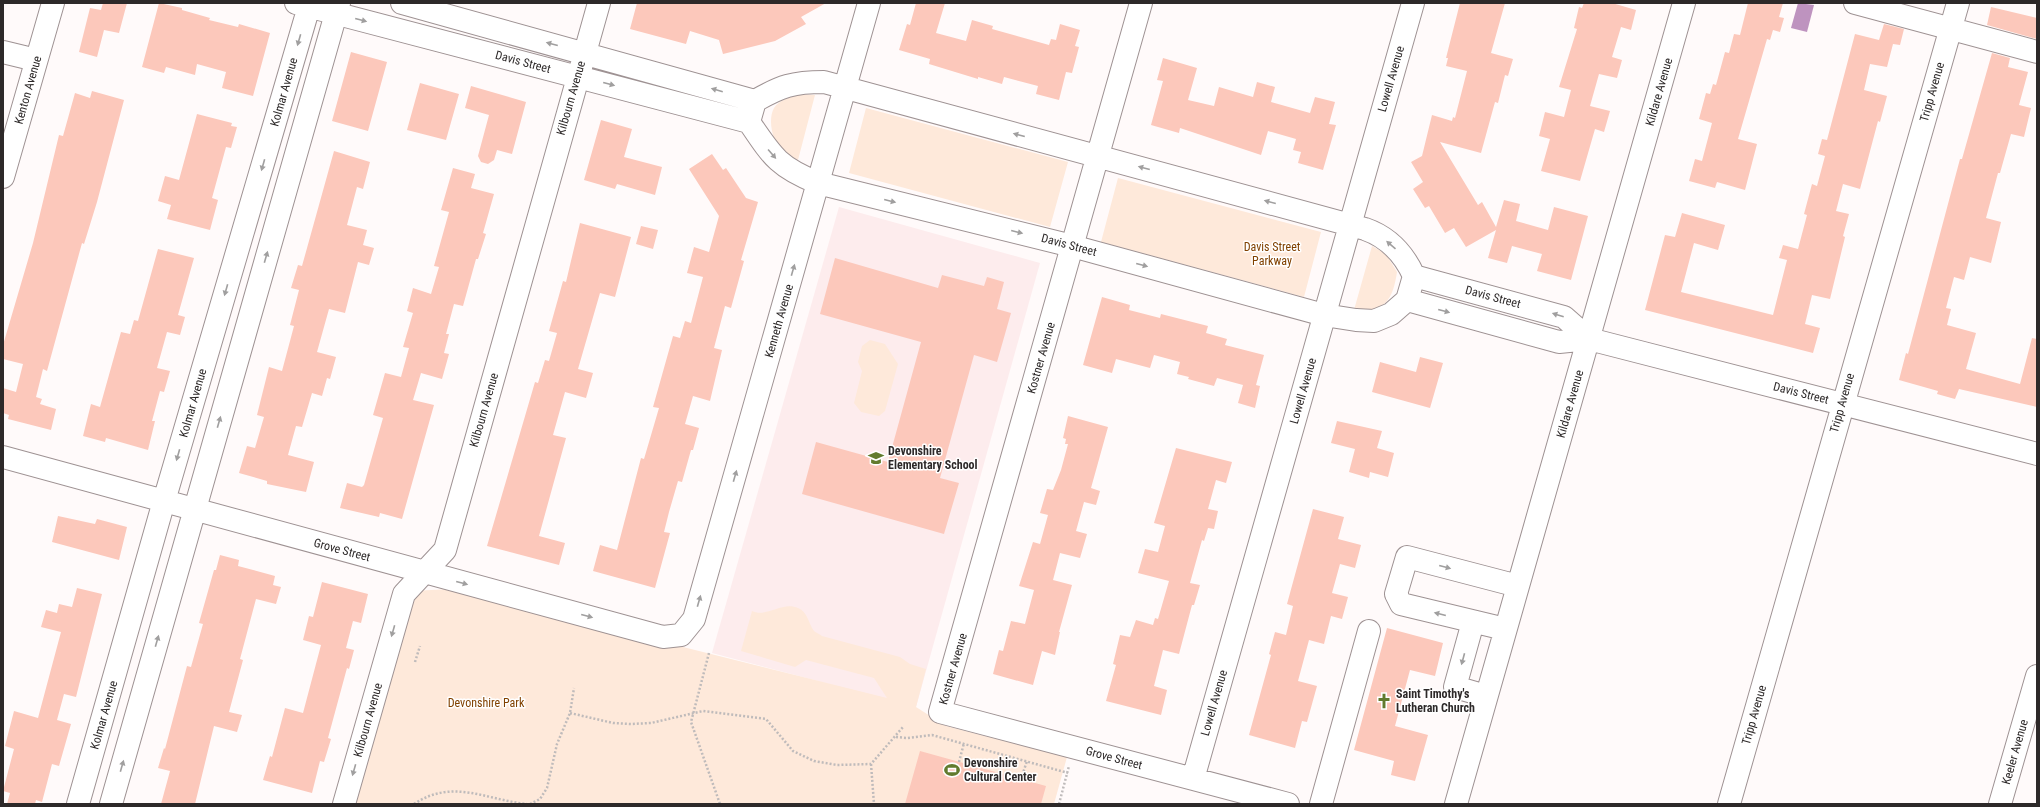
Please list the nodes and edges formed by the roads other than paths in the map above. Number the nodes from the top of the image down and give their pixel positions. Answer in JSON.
{"nodes":[{"id":1,"x":53,"y":3,"type":"edge"},
{"id":2,"x":402,"y":3,"type":"edge"},
{"id":3,"x":598,"y":3,"type":"edge"},
{"id":4,"x":868,"y":3,"type":"edge"},
{"id":5,"x":1141,"y":3,"type":"edge"},
{"id":6,"x":1413,"y":3,"type":"edge"},
{"id":7,"x":1684,"y":3,"type":"edge"},
{"id":8,"x":1855,"y":3,"type":"edge"},
{"id":9,"x":1958,"y":3,"type":"edge"},
{"id":10,"x":305,"y":4,"type":"edge"},
{"id":11,"x":337,"y":8,"type":"edge"},
{"id":12,"x":1950,"y":29,"type":"junction"},
{"id":13,"x":3,"y":52,"type":"edge"},
{"id":14,"x":584,"y":52,"type":"junction"},
{"id":15,"x":2037,"y":52,"type":"edge"},
{"id":16,"x":36,"y":60,"type":"junction"},
{"id":17,"x":578,"y":76,"type":"junction"},
{"id":18,"x":844,"y":88,"type":"junction"},
{"id":19,"x":755,"y":101,"type":"junction"},
{"id":20,"x":749,"y":122,"type":"junction"},
{"id":21,"x":1098,"y":156,"type":"junction"},
{"id":22,"x":3,"y":177,"type":"edge"},
{"id":23,"x":818,"y":183,"type":"junction"},
{"id":24,"x":1350,"y":224,"type":"junction"},
{"id":25,"x":1072,"y":246,"type":"junction"},
{"id":26,"x":1414,"y":276,"type":"junction"},
{"id":27,"x":1407,"y":300,"type":"junction"},
{"id":28,"x":1324,"y":315,"type":"junction"},
{"id":29,"x":1589,"y":339,"type":"junction"},
{"id":30,"x":1842,"y":404,"type":"junction"},
{"id":31,"x":2037,"y":454,"type":"edge"},
{"id":32,"x":3,"y":457,"type":"edge"},
{"id":33,"x":164,"y":502,"type":"junction"},
{"id":34,"x":194,"y":510,"type":"junction"},
{"id":35,"x":424,"y":572,"type":"junction"},
{"id":36,"x":1518,"y":586,"type":"junction"},
{"id":37,"x":1473,"y":622,"type":"junction"},
{"id":38,"x":1506,"y":629,"type":"junction"},
{"id":39,"x":1369,"y":631,"type":"dead end"},
{"id":40,"x":681,"y":635,"type":"joint"},
{"id":41,"x":2037,"y":676,"type":"edge"},
{"id":42,"x":1486,"y":696,"type":"junction"},
{"id":43,"x":940,"y":712,"type":"joint"},
{"id":44,"x":1192,"y":779,"type":"junction"},
{"id":45,"x":78,"y":804,"type":"edge"},
{"id":46,"x":111,"y":804,"type":"edge"},
{"id":47,"x":344,"y":804,"type":"edge"},
{"id":48,"x":1288,"y":804,"type":"edge"},
{"id":49,"x":1320,"y":804,"type":"edge"},
{"id":50,"x":1456,"y":804,"type":"edge"},
{"id":51,"x":1729,"y":804,"type":"edge"},
{"id":52,"x":2000,"y":804,"type":"edge"}],
"edges":[{"from":1,"to":16,"type":"street","name":"Kenton Avenue"},
{"from":14,"to":2,"type":"street","name":"Davis Street","one_way":true},
{"from":3,"to":14,"type":"street","name":"Kilbourn Avenue"},
{"from":4,"to":18,"type":"street","name":"Kenneth Avenue"},
{"from":5,"to":21,"type":"street","name":"Kostner Avenue"},
{"from":6,"to":24,"type":"street","name":"Lowell Avenue"},
{"from":7,"to":29,"type":"street","name":"Kildare Avenue"},
{"from":8,"to":12,"type":"street"},
{"from":9,"to":12,"type":"street","name":"Tripp Avenue"},
{"from":10,"to":11,"type":"street","name":"Davis Street"},
{"from":10,"to":33,"type":"street","name":"Kolmar Avenue","one_way":true},
{"from":11,"to":17,"type":"street","name":"Davis Street","one_way":true},
{"from":34,"to":11,"type":"street","one_way":true},
{"from":12,"to":15,"type":"street"},
{"from":12,"to":30,"type":"street","name":"Tripp Avenue"},
{"from":13,"to":16,"type":"street"},
{"from":14,"to":17,"type":"street","name":"Kilbourn Avenue"},
{"from":19,"to":14,"type":"street","name":"Davis Street","one_way":true},
{"from":16,"to":22,"type":"street","name":"Kenton Avenue"},
{"from":17,"to":20,"type":"street","name":"Davis Street","one_way":true},
{"from":17,"to":35,"type":"street","name":"Kilbourn Avenue"},
{"from":18,"to":19,"type":"street"},
{"from":21,"to":18,"type":"street","one_way":true},
{"from":18,"to":23,"type":"street","name":"Kenneth Avenue"},
{"from":19,"to":20,"type":"street"},
{"from":20,"to":23,"type":"street","name":"Davis Street","one_way":true},
{"from":24,"to":21,"type":"street","one_way":true},
{"from":21,"to":25,"type":"street","name":"Kostner Avenue"},
{"from":23,"to":25,"type":"street","name":"Davis Street","one_way":true},
{"from":40,"to":23,"type":"street","name":"Kenneth Avenue","one_way":true},
{"from":26,"to":24,"type":"street","one_way":true},
{"from":24,"to":28,"type":"street","name":"Lowell Avenue"},
{"from":25,"to":28,"type":"street","name":"Davis Street","one_way":true},
{"from":25,"to":43,"type":"street","name":"Kostner Avenue"},
{"from":26,"to":27,"type":"street"},
{"from":29,"to":26,"type":"street","name":"Davis Street","one_way":true},
{"from":27,"to":28,"type":"street","name":"Davis Street"},
{"from":27,"to":29,"type":"street","name":"Davis Street","one_way":true},
{"from":28,"to":44,"type":"street","name":"Lowell Avenue"},
{"from":29,"to":30,"type":"street","name":"Davis Street"},
{"from":29,"to":36,"type":"street","name":"Kildare Avenue"},
{"from":30,"to":31,"type":"street","name":"Davis Street"},
{"from":30,"to":51,"type":"street","name":"Tripp Avenue"},
{"from":32,"to":33,"type":"street","name":"Grove Street"},
{"from":33,"to":34,"type":"street","name":"Grove Street"},
{"from":33,"to":45,"type":"street","name":"Kolmar Avenue"},
{"from":34,"to":35,"type":"street","name":"Grove Street"},
{"from":46,"to":34,"type":"street","one_way":true},
{"from":35,"to":40,"type":"street","name":"Grove Street","one_way":true},
{"from":35,"to":47,"type":"street","name":"Kilbourn Avenue","one_way":true},
{"from":37,"to":36,"type":"street","one_way":true},
{"from":36,"to":38,"type":"street","name":"Kildare Avenue"},
{"from":37,"to":38,"type":"street"},
{"from":37,"to":42,"type":"street","one_way":true},
{"from":38,"to":42,"type":"street","name":"Kildare Avenue"},
{"from":39,"to":49,"type":"street"},
{"from":41,"to":52,"type":"street","name":"Keeler Avenue"},
{"from":42,"to":50,"type":"street","name":"Kildare Avenue"},
{"from":43,"to":44,"type":"street","name":"Grove Street"},
{"from":44,"to":48,"type":"street","name":"Grove Street"}]}
